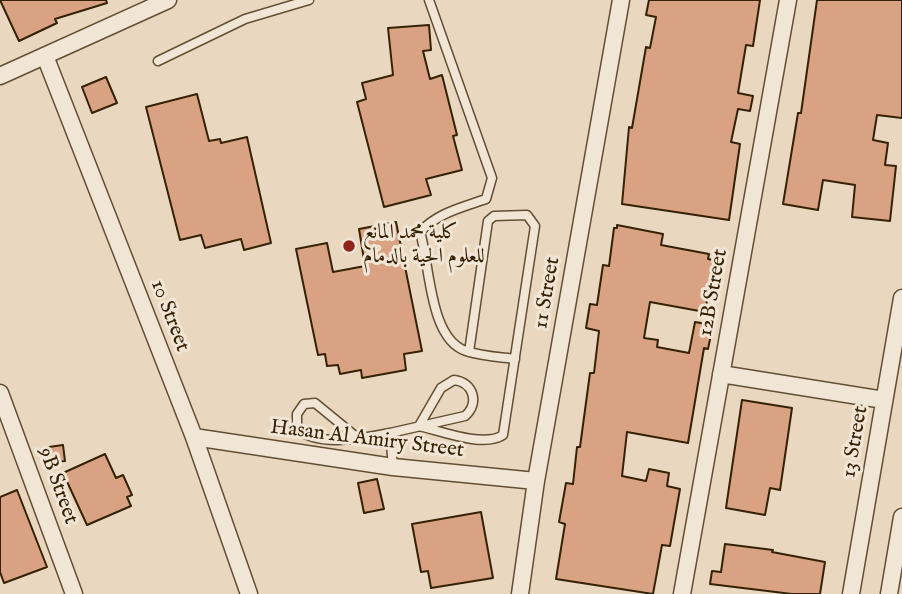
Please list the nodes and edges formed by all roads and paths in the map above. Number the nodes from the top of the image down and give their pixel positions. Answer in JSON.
{"nodes":[{"id":1,"x":168,"y":0,"type":"edge"},
{"id":2,"x":309,"y":0,"type":"edge"},
{"id":3,"x":429,"y":0,"type":"edge"},
{"id":4,"x":621,"y":0,"type":"edge"},
{"id":5,"x":788,"y":0,"type":"edge"},
{"id":6,"x":45,"y":55,"type":"junction"},
{"id":7,"x":159,"y":61,"type":"dead end"},
{"id":8,"x":0,"y":76,"type":"edge"},
{"id":9,"x":902,"y":298,"type":"edge"},
{"id":10,"x":469,"y":352,"type":"junction"},
{"id":11,"x":515,"y":359,"type":"junction"},
{"id":12,"x":721,"y":374,"type":"junction"},
{"id":13,"x":0,"y":393,"type":"edge"},
{"id":14,"x":884,"y":400,"type":"junction"},
{"id":15,"x":419,"y":426,"type":"junction"},
{"id":16,"x":390,"y":433,"type":"junction"},
{"id":17,"x":194,"y":437,"type":"junction"},
{"id":18,"x":359,"y":439,"type":"junction"},
{"id":19,"x":393,"y":467,"type":"junction"},
{"id":20,"x":536,"y":481,"type":"junction"},
{"id":21,"x":902,"y":517,"type":"edge"},
{"id":22,"x":74,"y":594,"type":"edge"},
{"id":23,"x":249,"y":594,"type":"edge"},
{"id":24,"x":520,"y":594,"type":"edge"},
{"id":25,"x":682,"y":594,"type":"edge"},
{"id":26,"x":851,"y":594,"type":"edge"},
{"id":27,"x":889,"y":594,"type":"edge"}],
"edges":[{"from":1,"to":6,"type":"street"},
{"from":2,"to":7,"type":"lane"},
{"from":3,"to":10,"type":"lane"},
{"from":4,"to":20,"type":"street","name":"11 Street"},
{"from":5,"to":12,"type":"street","name":"12B Street"},
{"from":6,"to":8,"type":"street"},
{"from":6,"to":17,"type":"street","name":"10 Street"},
{"from":9,"to":14,"type":"street","name":"13 Street"},
{"from":10,"to":11,"type":"lane"},
{"from":10,"to":11,"type":"lane"},
{"from":11,"to":15,"type":"lane"},
{"from":12,"to":14,"type":"street"},
{"from":12,"to":25,"type":"street","name":"12B Street"},
{"from":13,"to":22,"type":"street","name":"9B Street"},
{"from":14,"to":26,"type":"street","name":"13 Street"},
{"from":15,"to":15,"type":"lane"},
{"from":15,"to":16,"type":"lane"},
{"from":16,"to":18,"type":"lane"},
{"from":16,"to":19,"type":"lane"},
{"from":17,"to":19,"type":"street","name":"Hasan Al Amiry Street"},
{"from":17,"to":23,"type":"street","name":"10 Street"},
{"from":18,"to":18,"type":"lane"},
{"from":19,"to":20,"type":"street","name":"Hasan Al Amiry Street"},
{"from":20,"to":24,"type":"street","name":"11 Street"},
{"from":21,"to":27,"type":"street"}]}
